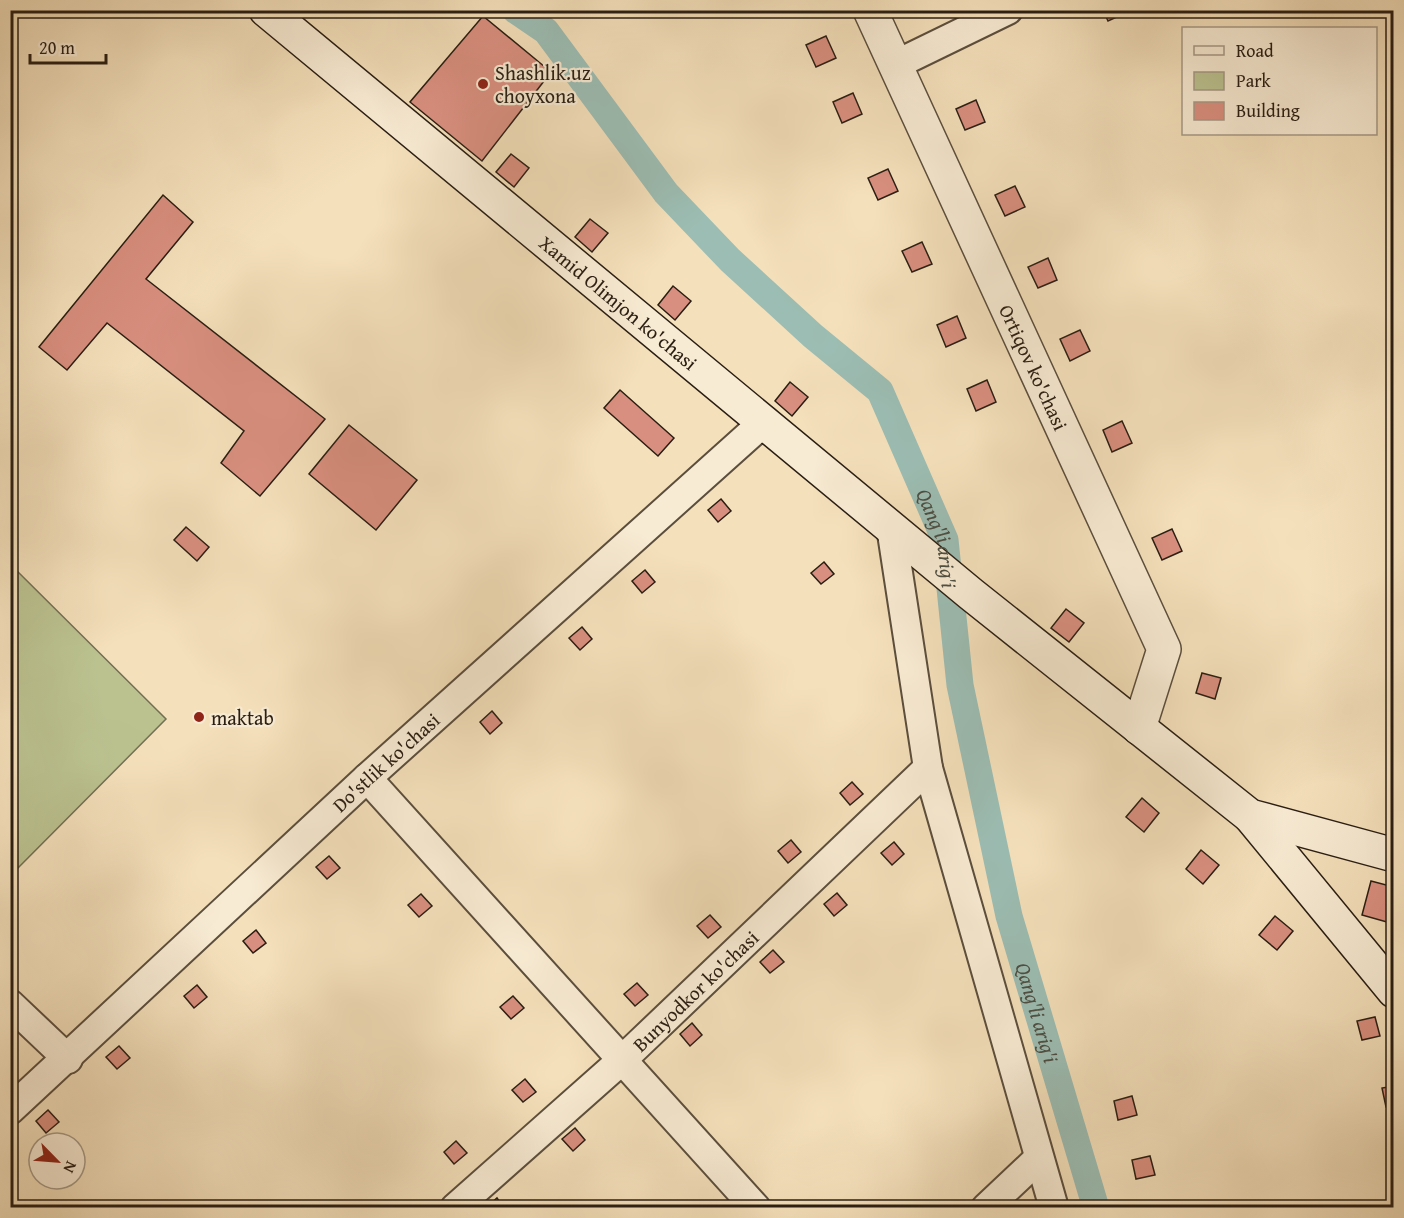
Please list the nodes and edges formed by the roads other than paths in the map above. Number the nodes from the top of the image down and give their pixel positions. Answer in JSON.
{"nodes":[{"id":1,"x":266,"y":10,"type":"edge"},
{"id":2,"x":870,"y":10,"type":"edge"},
{"id":3,"x":1008,"y":10,"type":"edge"},
{"id":4,"x":895,"y":65,"type":"junction"},
{"id":5,"x":765,"y":421,"type":"junction"},
{"id":6,"x":891,"y":527,"type":"junction"},
{"id":7,"x":1139,"y":728,"type":"junction"},
{"id":8,"x":928,"y":768,"type":"junction"},
{"id":9,"x":367,"y":778,"type":"junction"},
{"id":10,"x":1250,"y":816,"type":"junction"},
{"id":11,"x":1394,"y":855,"type":"edge"},
{"id":12,"x":1394,"y":991,"type":"edge"},
{"id":13,"x":10,"y":1004,"type":"edge"},
{"id":14,"x":68,"y":1059,"type":"junction"},
{"id":15,"x":622,"y":1060,"type":"junction"},
{"id":16,"x":10,"y":1110,"type":"edge"},
{"id":17,"x":1039,"y":1158,"type":"junction"},
{"id":18,"x":455,"y":1208,"type":"edge"},
{"id":19,"x":756,"y":1208,"type":"edge"},
{"id":20,"x":986,"y":1208,"type":"edge"},
{"id":21,"x":1054,"y":1208,"type":"edge"}],
"edges":[{"from":1,"to":5,"type":"main road","name":"Xamid Olimjon ko'chasi"},
{"from":2,"to":4,"type":"main road","name":"Ortiqov ko'chasi"},
{"from":3,"to":4,"type":"street"},
{"from":4,"to":7,"type":"main road","name":"Ortiqov ko'chasi"},
{"from":5,"to":6,"type":"main road","name":"Xamid Olimjon ko'chasi"},
{"from":5,"to":9,"type":"street","name":"Do'stlik ko'chasi"},
{"from":6,"to":7,"type":"main road","name":"Xamid Olimjon ko'chasi"},
{"from":6,"to":8,"type":"street"},
{"from":7,"to":10,"type":"main road"},
{"from":8,"to":15,"type":"street","name":"Bunyodkor ko'chasi"},
{"from":8,"to":17,"type":"street"},
{"from":9,"to":14,"type":"street","name":"Do'stlik ko'chasi"},
{"from":9,"to":15,"type":"street"},
{"from":10,"to":11,"type":"main road"},
{"from":10,"to":12,"type":"main road"},
{"from":13,"to":14,"type":"street"},
{"from":14,"to":16,"type":"street","name":"Do'stlik ko'chasi"},
{"from":15,"to":18,"type":"street","name":"Bunyodkor ko'chasi"},
{"from":15,"to":19,"type":"street"},
{"from":17,"to":20,"type":"street"},
{"from":17,"to":21,"type":"street"}]}
